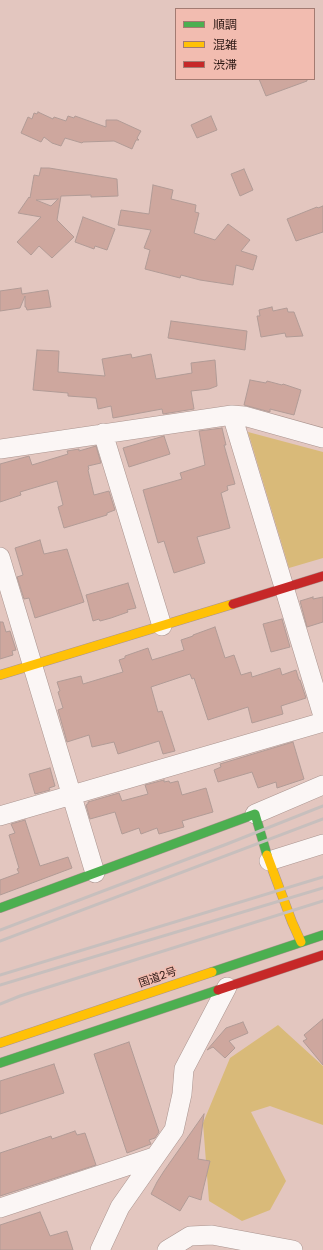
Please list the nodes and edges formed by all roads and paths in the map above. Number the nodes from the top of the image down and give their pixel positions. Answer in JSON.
{"nodes":[{"id":1,"x":232,"y":415,"type":"junction"},
{"id":2,"x":103,"y":433,"type":"junction"},
{"id":3,"x":323,"y":438,"type":"edge"},
{"id":4,"x":0,"y":449,"type":"edge"},
{"id":5,"x":0,"y":557,"type":"edge"},
{"id":6,"x":323,"y":576,"type":"edge"},
{"id":7,"x":285,"y":587,"type":"junction"},
{"id":8,"x":162,"y":626,"type":"junction"},
{"id":9,"x":33,"y":665,"type":"junction"},
{"id":10,"x":0,"y":674,"type":"edge"},
{"id":11,"x":323,"y":716,"type":"edge"},
{"id":12,"x":323,"y":722,"type":"edge"},
{"id":13,"x":323,"y":784,"type":"edge"},
{"id":14,"x":72,"y":795,"type":"junction"},
{"id":15,"x":255,"y":814,"type":"junction"},
{"id":16,"x":0,"y":816,"type":"edge"},
{"id":17,"x":323,"y":844,"type":"edge"},
{"id":18,"x":269,"y":861,"type":"junction"},
{"id":19,"x":95,"y":873,"type":"junction"},
{"id":20,"x":0,"y":908,"type":"edge"},
{"id":21,"x":323,"y":935,"type":"edge"},
{"id":22,"x":301,"y":942,"type":"junction"},
{"id":23,"x":323,"y":955,"type":"edge"},
{"id":24,"x":226,"y":987,"type":"junction"},
{"id":25,"x":0,"y":1043,"type":"edge"},
{"id":26,"x":0,"y":1063,"type":"edge"},
{"id":27,"x":154,"y":1157,"type":"junction"},
{"id":28,"x":0,"y":1208,"type":"edge"},
{"id":29,"x":100,"y":1250,"type":"edge"},
{"id":30,"x":167,"y":1250,"type":"edge"},
{"id":31,"x":293,"y":1250,"type":"edge"}],
"edges":[{"from":1,"to":2,"type":"street"},
{"from":1,"to":3,"type":"street"},
{"from":1,"to":7,"type":"street"},
{"from":2,"to":4,"type":"street"},
{"from":2,"to":8,"type":"street"},
{"from":5,"to":9,"type":"street"},
{"from":6,"to":7,"type":"main road"},
{"from":7,"to":8,"type":"main road"},
{"from":7,"to":11,"type":"street"},
{"from":8,"to":9,"type":"main road"},
{"from":9,"to":10,"type":"main road"},
{"from":9,"to":14,"type":"street"},
{"from":12,"to":14,"type":"street"},
{"from":13,"to":15,"type":"street"},
{"from":14,"to":16,"type":"street"},
{"from":14,"to":19,"type":"street"},
{"from":15,"to":18,"type":"main road"},
{"from":15,"to":19,"type":"main road"},
{"from":17,"to":18,"type":"street"},
{"from":18,"to":22,"type":"main road"},
{"from":19,"to":20,"type":"main road"},
{"from":21,"to":22,"type":"main road","name":"国道2号"},
{"from":22,"to":25,"type":"main road","name":"国道2号"},
{"from":23,"to":24,"type":"main road"},
{"from":24,"to":26,"type":"main road"},
{"from":24,"to":27,"type":"street"},
{"from":27,"to":28,"type":"street"},
{"from":27,"to":29,"type":"street"},
{"from":30,"to":31,"type":"street"}]}
